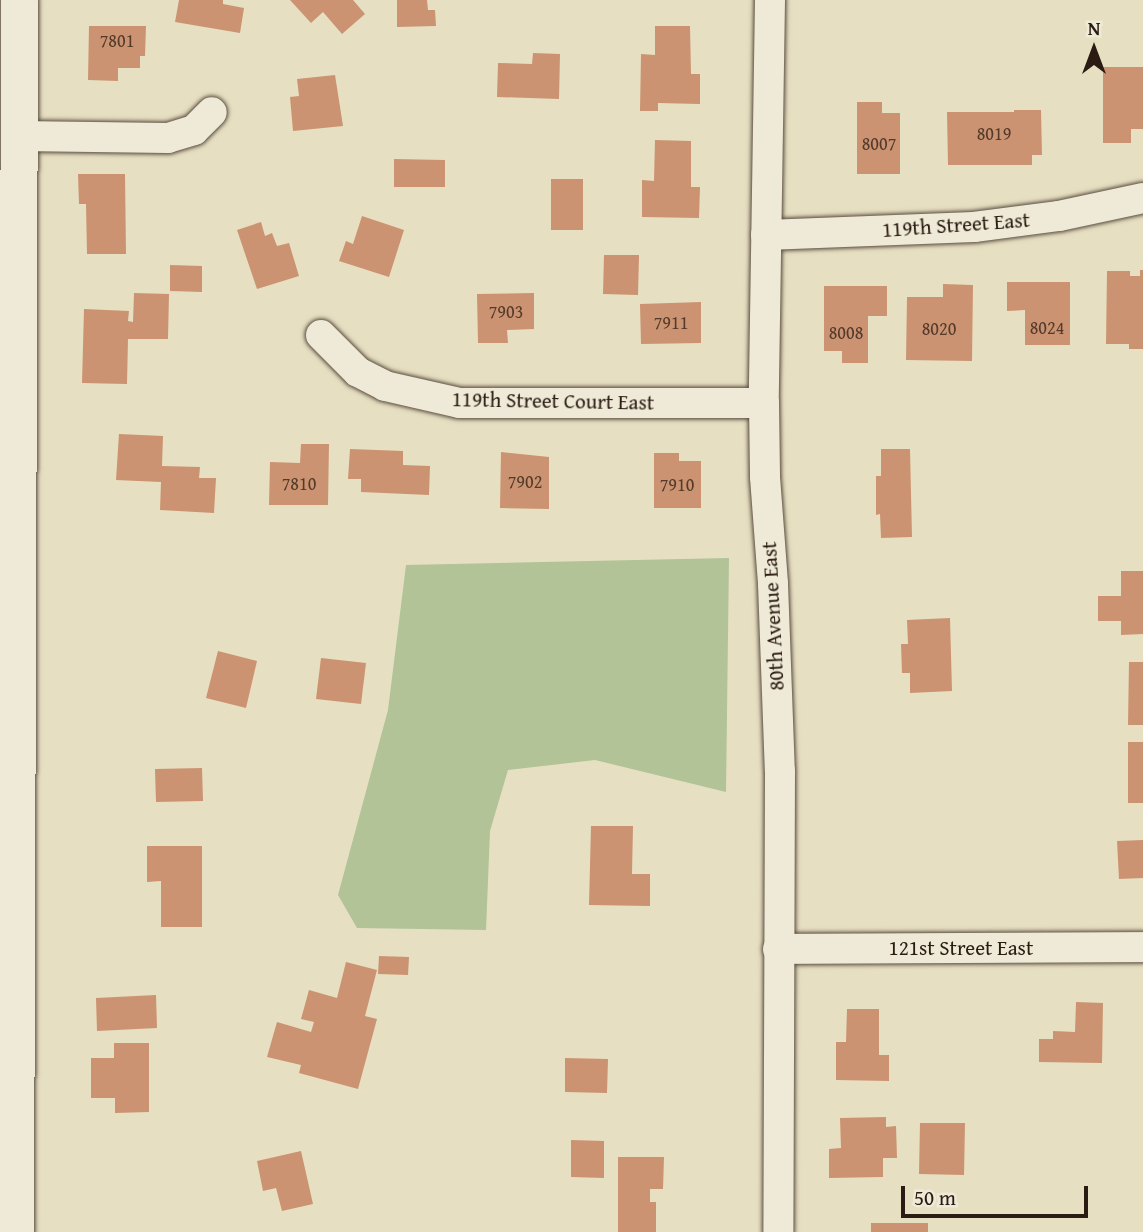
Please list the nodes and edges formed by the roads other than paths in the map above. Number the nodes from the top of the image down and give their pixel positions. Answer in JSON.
{"nodes":[{"id":1,"x":19,"y":0,"type":"edge"},
{"id":2,"x":770,"y":0,"type":"edge"},
{"id":3,"x":212,"y":112,"type":"dead end"},
{"id":4,"x":18,"y":136,"type":"junction"},
{"id":5,"x":1143,"y":198,"type":"edge"},
{"id":6,"x":766,"y":234,"type":"junction"},
{"id":7,"x":9,"y":309,"type":"edge"},
{"id":8,"x":320,"y":335,"type":"dead end"},
{"id":9,"x":764,"y":403,"type":"junction"},
{"id":10,"x":8,"y":578,"type":"edge"},
{"id":11,"x":7,"y":834,"type":"edge"},
{"id":12,"x":1143,"y":947,"type":"edge"},
{"id":13,"x":778,"y":949,"type":"junction"},
{"id":14,"x":15,"y":1232,"type":"edge"},
{"id":15,"x":778,"y":1232,"type":"edge"}],
"edges":[{"from":1,"to":4,"type":"street"},
{"from":2,"to":6,"type":"street","name":"80th Avenue East"},
{"from":3,"to":4,"type":"street"},
{"from":4,"to":7,"type":"street"},
{"from":5,"to":6,"type":"street","name":"119th Street East"},
{"from":6,"to":9,"type":"street","name":"80th Avenue East"},
{"from":7,"to":10,"type":"street"},
{"from":8,"to":9,"type":"street","name":"119th Street Court East"},
{"from":9,"to":13,"type":"street","name":"80th Avenue East"},
{"from":10,"to":11,"type":"street"},
{"from":11,"to":14,"type":"street"},
{"from":12,"to":13,"type":"street","name":"121st Street East"},
{"from":13,"to":15,"type":"street","name":"80th Avenue East"}]}
